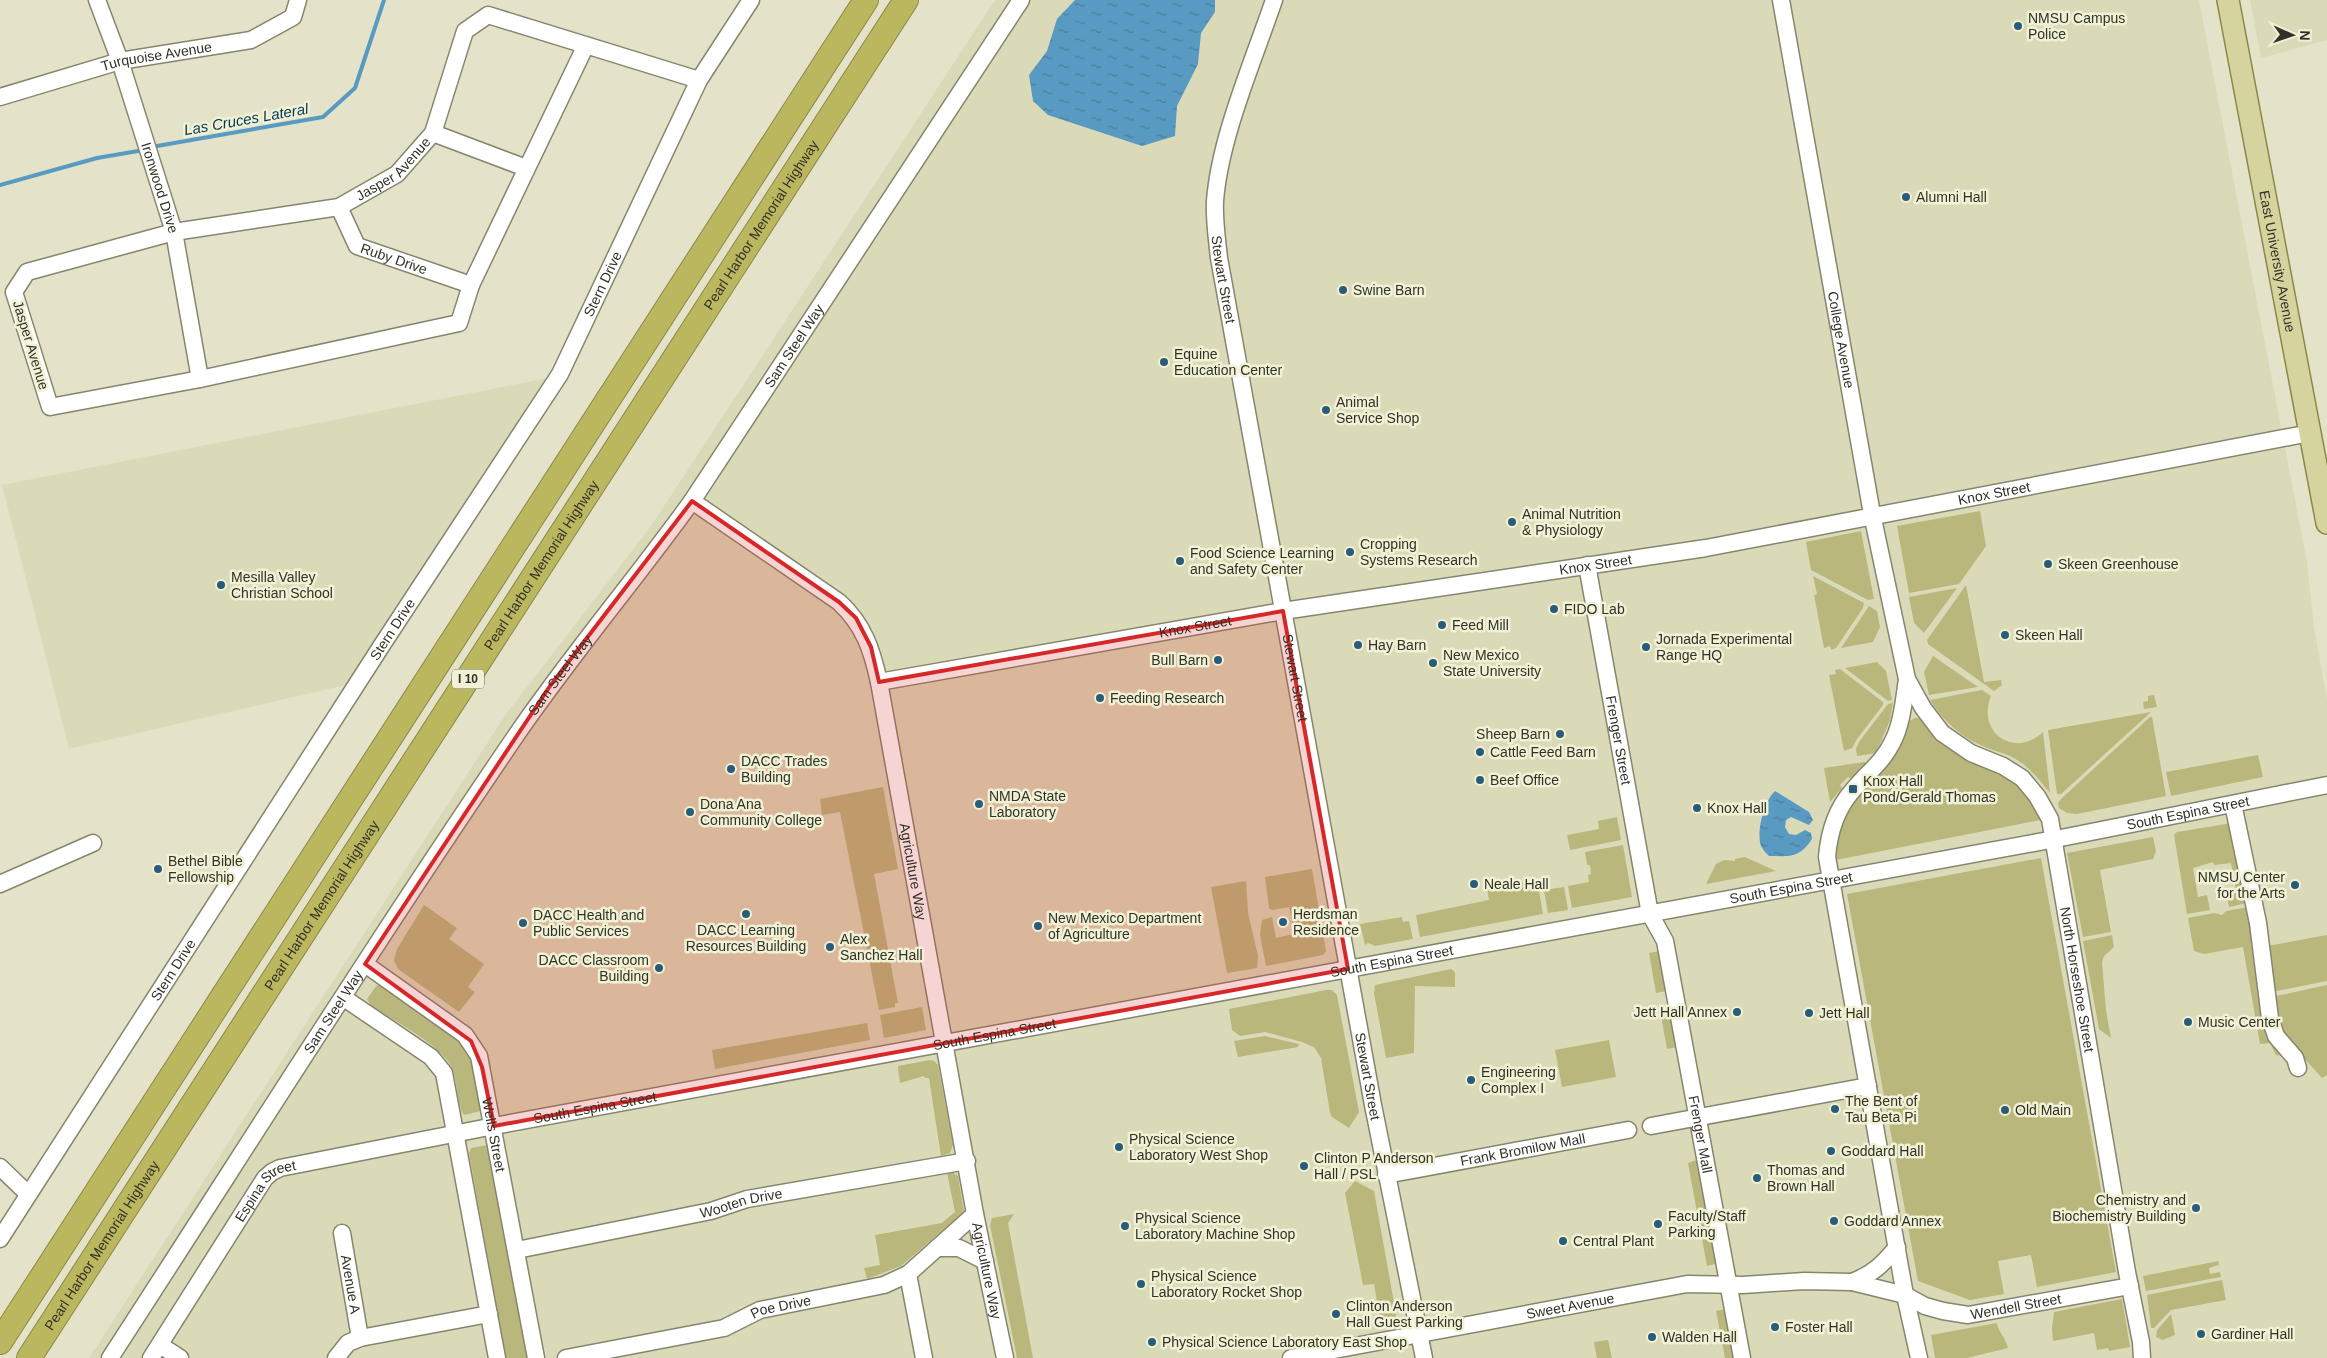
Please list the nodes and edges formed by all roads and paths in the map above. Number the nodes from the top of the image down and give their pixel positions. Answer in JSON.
{"nodes":[{"id":1,"x":97,"y":0,"type":"edge"},
{"id":2,"x":298,"y":0,"type":"edge"},
{"id":3,"x":751,"y":0,"type":"edge"},
{"id":4,"x":860,"y":0,"type":"edge"},
{"id":5,"x":866,"y":0,"type":"edge"},
{"id":6,"x":906,"y":0,"type":"edge"},
{"id":7,"x":1021,"y":0,"type":"edge"},
{"id":8,"x":1274,"y":0,"type":"edge"},
{"id":9,"x":1781,"y":0,"type":"edge"},
{"id":10,"x":2228,"y":0,"type":"edge"},
{"id":11,"x":586,"y":45,"type":"junction"},
{"id":12,"x":120,"y":61,"type":"junction"},
{"id":13,"x":700,"y":80,"type":"junction"},
{"id":14,"x":811,"y":84,"type":"junction"},
{"id":15,"x":0,"y":97,"type":"edge"},
{"id":16,"x":432,"y":133,"type":"junction"},
{"id":17,"x":526,"y":168,"type":"junction"},
{"id":18,"x":338,"y":207,"type":"junction"},
{"id":19,"x":174,"y":232,"type":"junction"},
{"id":20,"x":471,"y":285,"type":"junction"},
{"id":21,"x":200,"y":379,"type":"junction"},
{"id":22,"x":2310,"y":432,"type":"junction"},
{"id":23,"x":692,"y":501,"type":"junction"},
{"id":24,"x":1872,"y":514,"type":"junction"},
{"id":25,"x":2327,"y":523,"type":"edge"},
{"id":26,"x":1587,"y":565,"type":"junction"},
{"id":27,"x":1283,"y":611,"type":"junction"},
{"id":28,"x":1907,"y":679,"type":"junction"},
{"id":29,"x":879,"y":682,"type":"junction"},
{"id":30,"x":2327,"y":785,"type":"edge"},
{"id":31,"x":2233,"y":804,"type":"junction"},
{"id":32,"x":2052,"y":839,"type":"junction"},
{"id":33,"x":93,"y":843,"type":"dead end"},
{"id":34,"x":1830,"y":880,"type":"junction"},
{"id":35,"x":0,"y":884,"type":"edge"},
{"id":36,"x":1650,"y":914,"type":"junction"},
{"id":37,"x":365,"y":964,"type":"junction"},
{"id":38,"x":1348,"y":969,"type":"junction"},
{"id":39,"x":344,"y":998,"type":"junction"},
{"id":40,"x":944,"y":1044,"type":"junction"},
{"id":41,"x":2298,"y":1068,"type":"dead end"},
{"id":42,"x":1868,"y":1086,"type":"junction"},
{"id":43,"x":1697,"y":1118,"type":"junction"},
{"id":44,"x":494,"y":1126,"type":"junction"},
{"id":45,"x":1651,"y":1126,"type":"dead end"},
{"id":46,"x":1628,"y":1130,"type":"dead end"},
{"id":47,"x":456,"y":1133,"type":"junction"},
{"id":48,"x":967,"y":1161,"type":"junction"},
{"id":49,"x":0,"y":1167,"type":"edge"},
{"id":50,"x":1386,"y":1175,"type":"junction"},
{"id":51,"x":28,"y":1194,"type":"junction"},
{"id":52,"x":975,"y":1214,"type":"junction"},
{"id":53,"x":5,"y":1222,"type":"edge"},
{"id":54,"x":342,"y":1233,"type":"dead end"},
{"id":55,"x":0,"y":1239,"type":"edge"},
{"id":56,"x":1897,"y":1247,"type":"junction"},
{"id":57,"x":937,"y":1248,"type":"junction"},
{"id":58,"x":517,"y":1250,"type":"junction"},
{"id":59,"x":985,"y":1261,"type":"junction"},
{"id":60,"x":908,"y":1274,"type":"junction"},
{"id":61,"x":1852,"y":1282,"type":"junction"},
{"id":62,"x":1729,"y":1285,"type":"junction"},
{"id":63,"x":2130,"y":1286,"type":"junction"},
{"id":64,"x":1905,"y":1295,"type":"junction"},
{"id":65,"x":490,"y":1314,"type":"junction"},
{"id":66,"x":1420,"y":1335,"type":"junction"},
{"id":67,"x":360,"y":1338,"type":"junction"},
{"id":68,"x":0,"y":1342,"type":"edge"},
{"id":69,"x":2141,"y":1350,"type":"edge"},
{"id":70,"x":155,"y":1351,"type":"edge"},
{"id":71,"x":29,"y":1358,"type":"edge"},
{"id":72,"x":110,"y":1358,"type":"edge"},
{"id":73,"x":180,"y":1358,"type":"edge"},
{"id":74,"x":336,"y":1358,"type":"edge"},
{"id":75,"x":497,"y":1358,"type":"edge"},
{"id":76,"x":536,"y":1358,"type":"edge"},
{"id":77,"x":566,"y":1358,"type":"edge"},
{"id":78,"x":924,"y":1358,"type":"edge"},
{"id":79,"x":1005,"y":1358,"type":"edge"},
{"id":80,"x":1291,"y":1358,"type":"edge"},
{"id":81,"x":1424,"y":1358,"type":"edge"},
{"id":82,"x":1742,"y":1358,"type":"edge"},
{"id":83,"x":1919,"y":1358,"type":"edge"}],
"edges":[{"from":1,"to":12,"type":"street","name":"Ironwood Drive"},
{"from":2,"to":12,"type":"street","name":"Turquoise Avenue"},
{"from":3,"to":13,"type":"street","name":"Stern Drive"},
{"from":4,"to":14,"type":"highway"},
{"from":5,"to":14,"type":"highway","number":"I 10"},
{"from":6,"to":71,"type":"highway","name":"Pearl Harbor Memorial Highway","number":"I 10"},
{"from":7,"to":23,"type":"street","name":"Sam Steel Way"},
{"from":8,"to":27,"type":"street","name":"Stewart Street"},
{"from":9,"to":24,"type":"street","name":"College Avenue"},
{"from":10,"to":22,"type":"main road","name":"East University Avenue"},
{"from":11,"to":13,"type":"street","name":"Jasper Avenue"},
{"from":11,"to":16,"type":"street","name":"Jasper Avenue"},
{"from":11,"to":17,"type":"street","name":"Jasper Avenue"},
{"from":12,"to":15,"type":"street","name":"Turquoise Avenue"},
{"from":12,"to":19,"type":"street","name":"Ironwood Drive"},
{"from":13,"to":51,"type":"street","name":"Stern Drive"},
{"from":14,"to":68,"type":"highway","number":"I 10"},
{"from":16,"to":17,"type":"street"},
{"from":16,"to":18,"type":"street","name":"Jasper Avenue"},
{"from":17,"to":20,"type":"street","name":"Jasper Avenue"},
{"from":18,"to":19,"type":"street","name":"Jasper Avenue"},
{"from":18,"to":20,"type":"street","name":"Ruby Drive"},
{"from":19,"to":21,"type":"street","name":"Ironwood Drive"},
{"from":19,"to":21,"type":"street","name":"Jasper Avenue"},
{"from":20,"to":21,"type":"street","name":"Jasper Avenue"},
{"from":22,"to":24,"type":"street","name":"Knox Street"},
{"from":22,"to":25,"type":"main road","name":"East University Avenue"},
{"from":23,"to":29,"type":"street","name":"Agriculture Way"},
{"from":23,"to":37,"type":"street","name":"Sam Steel Way"},
{"from":24,"to":26,"type":"street","name":"Knox Street"},
{"from":24,"to":28,"type":"street","name":"College Avenue"},
{"from":26,"to":27,"type":"street","name":"Knox Street"},
{"from":26,"to":36,"type":"street","name":"Frenger Street"},
{"from":27,"to":29,"type":"street","name":"Knox Street"},
{"from":27,"to":38,"type":"street","name":"Stewart Street"},
{"from":28,"to":32,"type":"street","name":"North Horseshoe Street"},
{"from":28,"to":34,"type":"street"},
{"from":29,"to":40,"type":"street","name":"Agriculture Way"},
{"from":30,"to":31,"type":"street","name":"South Espina Street"},
{"from":31,"to":32,"type":"street","name":"South Espina Street"},
{"from":31,"to":41,"type":"street"},
{"from":32,"to":34,"type":"street","name":"South Espina Street"},
{"from":32,"to":63,"type":"street","name":"North Horseshoe Street"},
{"from":33,"to":35,"type":"street"},
{"from":34,"to":36,"type":"street","name":"South Espina Street"},
{"from":34,"to":42,"type":"street"},
{"from":36,"to":38,"type":"street","name":"South Espina Street"},
{"from":36,"to":43,"type":"street","name":"Frenger Mall"},
{"from":37,"to":39,"type":"street","name":"Sam Steel Way"},
{"from":37,"to":44,"type":"street","name":"Wells Street"},
{"from":38,"to":40,"type":"street","name":"South Espina Street"},
{"from":38,"to":50,"type":"street","name":"Stewart Street"},
{"from":39,"to":47,"type":"street"},
{"from":39,"to":72,"type":"street","name":"Sam Steel Way"},
{"from":40,"to":44,"type":"street","name":"South Espina Street"},
{"from":40,"to":48,"type":"street","name":"Agriculture Way"},
{"from":42,"to":43,"type":"street"},
{"from":42,"to":56,"type":"street"},
{"from":43,"to":45,"type":"street"},
{"from":43,"to":62,"type":"street","name":"Frenger Mall"},
{"from":44,"to":47,"type":"street","name":"South Espina Street"},
{"from":44,"to":58,"type":"street","name":"Wells Street"},
{"from":46,"to":50,"type":"street","name":"Frank Bromilow Mall"},
{"from":47,"to":65,"type":"street"},
{"from":47,"to":70,"type":"street","name":"Espina Street"},
{"from":48,"to":52,"type":"street","name":"Agriculture Way"},
{"from":48,"to":58,"type":"street","name":"Wooten Drive"},
{"from":49,"to":51,"type":"street"},
{"from":50,"to":66,"type":"street","name":"Stewart Street"},
{"from":51,"to":53,"type":"street","name":"Stern Drive"},
{"from":52,"to":57,"type":"street","name":"Poe Drive"},
{"from":52,"to":59,"type":"street","name":"Agriculture Way"},
{"from":53,"to":55,"type":"street","name":"Stern Drive"},
{"from":54,"to":67,"type":"street","name":"Avenue A"},
{"from":56,"to":61,"type":"street","name":"Sweet Avenue"},
{"from":56,"to":64,"type":"street"},
{"from":57,"to":59,"type":"street"},
{"from":57,"to":60,"type":"street","name":"Poe Drive"},
{"from":58,"to":76,"type":"street","name":"Wells Street"},
{"from":59,"to":79,"type":"street","name":"Agriculture Way"},
{"from":60,"to":77,"type":"street","name":"Poe Drive"},
{"from":60,"to":78,"type":"street"},
{"from":61,"to":62,"type":"street","name":"Sweet Avenue"},
{"from":61,"to":64,"type":"street","name":"Sweet Avenue"},
{"from":62,"to":66,"type":"street","name":"Sweet Avenue"},
{"from":62,"to":82,"type":"street","name":"Frenger Mall"},
{"from":63,"to":64,"type":"street","name":"Wendell Street"},
{"from":63,"to":69,"type":"street","name":"North Horseshoe Street"},
{"from":64,"to":83,"type":"street"},
{"from":65,"to":67,"type":"street"},
{"from":65,"to":75,"type":"street"},
{"from":66,"to":80,"type":"street","name":"Sweet Avenue"},
{"from":66,"to":81,"type":"street","name":"Stewart Street"},
{"from":67,"to":74,"type":"street"},
{"from":70,"to":73,"type":"street"}]}
